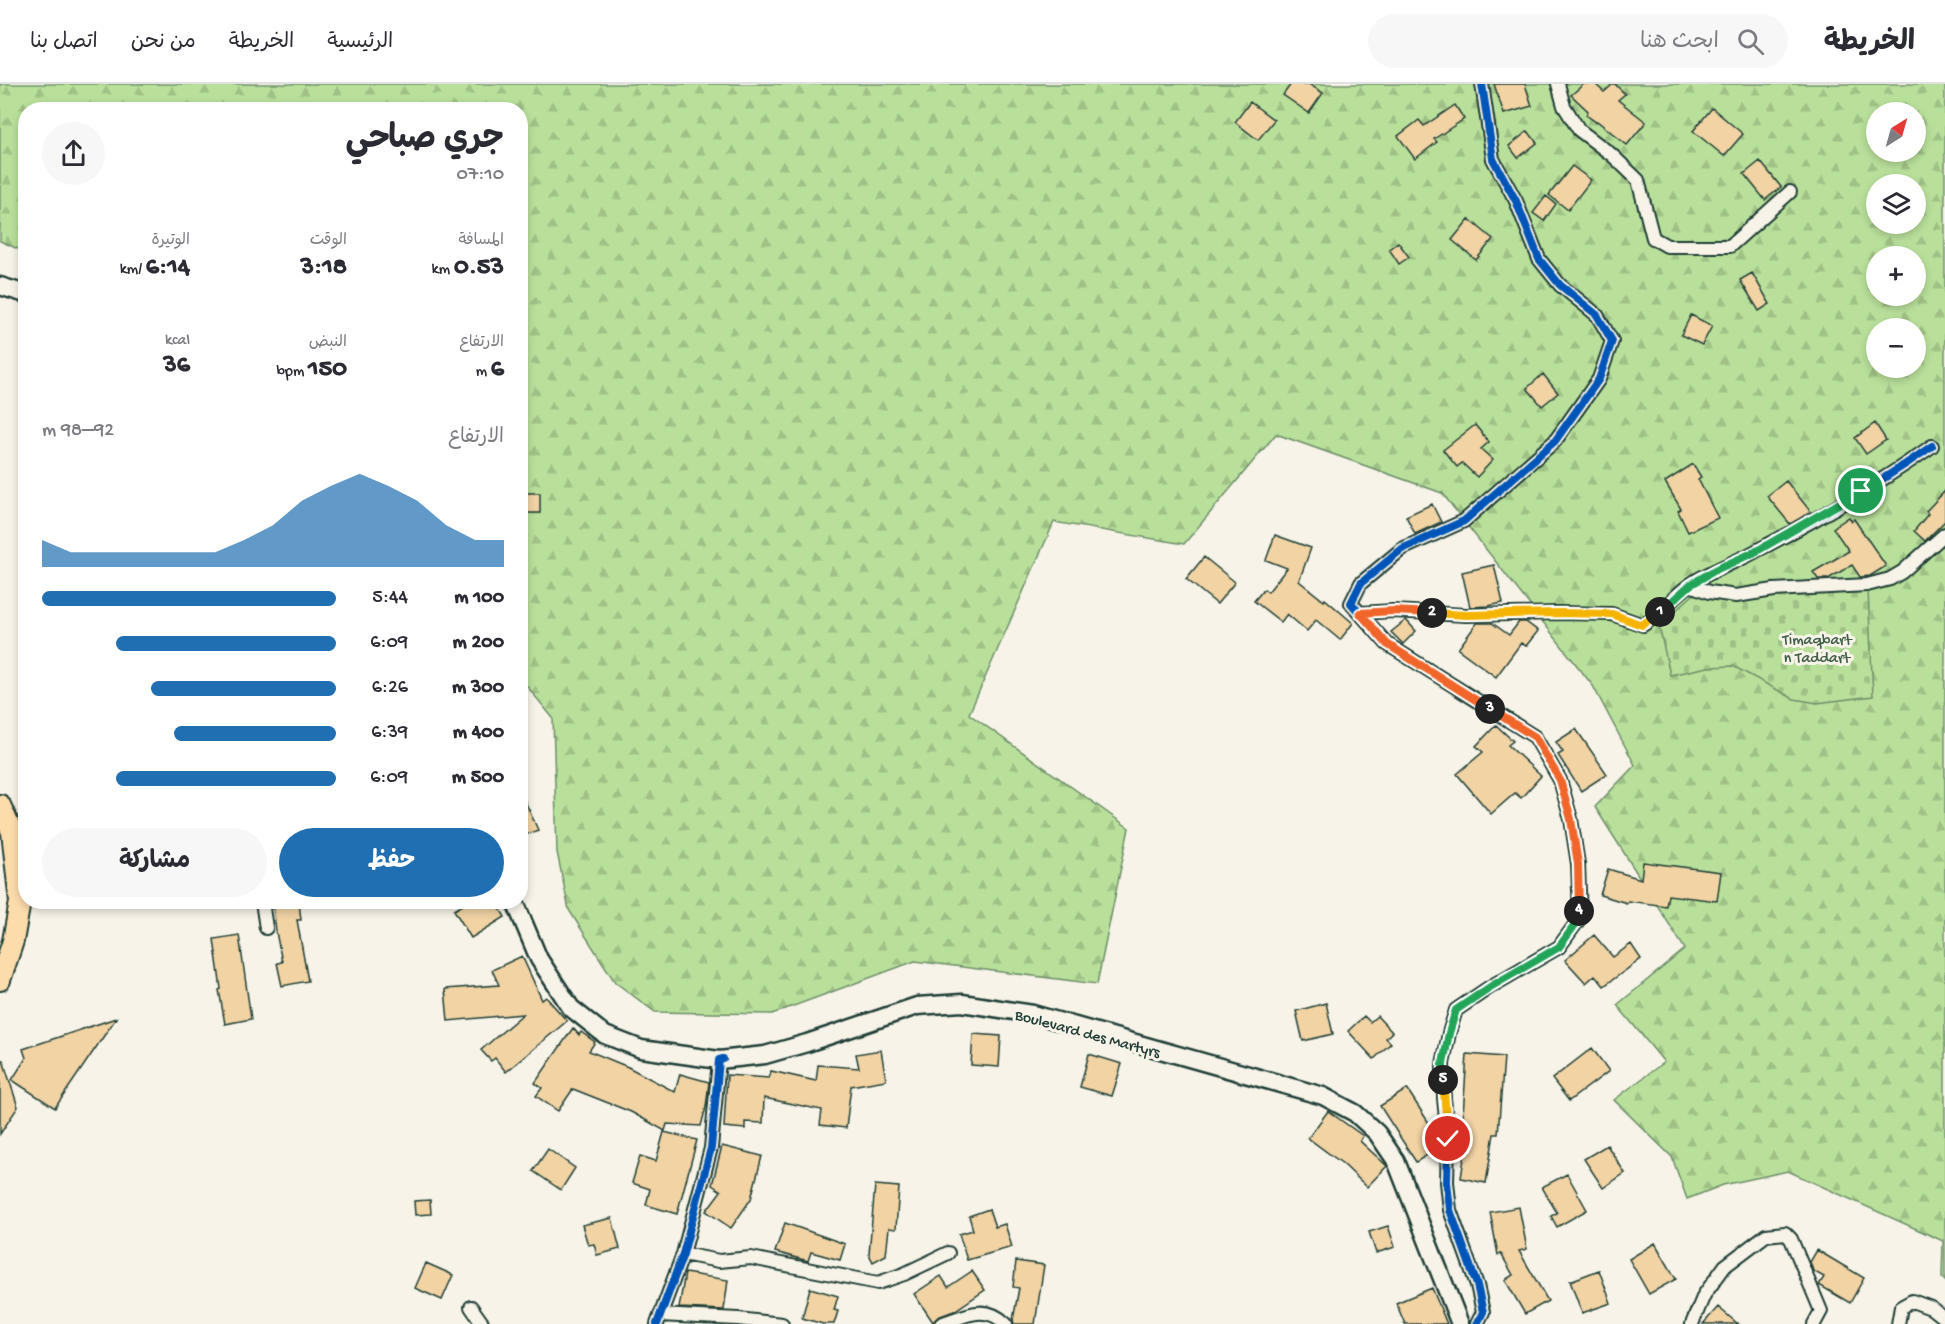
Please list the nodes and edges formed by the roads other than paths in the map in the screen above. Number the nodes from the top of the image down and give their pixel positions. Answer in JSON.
{"nodes":[{"id":1,"x":1482,"y":84,"type":"edge"},
{"id":2,"x":1558,"y":84,"type":"edge"},
{"id":3,"x":1790,"y":192,"type":"dead end"},
{"id":4,"x":0,"y":286,"type":"edge"},
{"id":5,"x":18,"y":292,"type":"edge"},
{"id":6,"x":1932,"y":446,"type":"dead end"},
{"id":7,"x":1945,"y":534,"type":"edge"},
{"id":8,"x":1690,"y":585,"type":"junction"},
{"id":9,"x":1360,"y":613,"type":"junction"},
{"id":10,"x":0,"y":805,"type":"edge"},
{"id":11,"x":18,"y":869,"type":"edge"},
{"id":12,"x":21,"y":909,"type":"edge"},
{"id":13,"x":263,"y":909,"type":"edge"},
{"id":14,"x":518,"y":909,"type":"edge"},
{"id":15,"x":266,"y":928,"type":"dead end"},
{"id":16,"x":0,"y":980,"type":"edge"},
{"id":17,"x":721,"y":1060,"type":"junction"},
{"id":18,"x":948,"y":1253,"type":"dead end"},
{"id":19,"x":683,"y":1254,"type":"junction"},
{"id":20,"x":471,"y":1307,"type":"dead end"},
{"id":21,"x":1945,"y":1319,"type":"edge"},
{"id":22,"x":658,"y":1320,"type":"edge"},
{"id":23,"x":483,"y":1324,"type":"edge"},
{"id":24,"x":782,"y":1324,"type":"edge"},
{"id":25,"x":941,"y":1324,"type":"edge"},
{"id":26,"x":1006,"y":1324,"type":"edge"},
{"id":27,"x":1460,"y":1324,"type":"edge"},
{"id":28,"x":1477,"y":1324,"type":"edge"},
{"id":29,"x":1692,"y":1324,"type":"edge"},
{"id":30,"x":1815,"y":1324,"type":"edge"},
{"id":31,"x":1898,"y":1324,"type":"edge"}],
"edges":[{"from":1,"to":9,"type":"street"},
{"from":2,"to":3,"type":"street"},
{"from":4,"to":5,"type":"main road"},
{"from":6,"to":8,"type":"street"},
{"from":7,"to":8,"type":"street"},
{"from":8,"to":9,"type":"street"},
{"from":9,"to":28,"type":"street"},
{"from":10,"to":11,"type":"main road"},
{"from":12,"to":16,"type":"main road"},
{"from":13,"to":15,"type":"street"},
{"from":14,"to":17,"type":"main road","name":"Boulevard des Martyrs"},
{"from":17,"to":19,"type":"street"},
{"from":17,"to":27,"type":"main road","name":"Boulevard des Martyrs"},
{"from":18,"to":19,"type":"street"},
{"from":19,"to":22,"type":"street"},
{"from":20,"to":23,"type":"street"},
{"from":21,"to":31,"type":"street"},
{"from":22,"to":24,"type":"street"},
{"from":25,"to":26,"type":"street"},
{"from":29,"to":30,"type":"street"}]}
